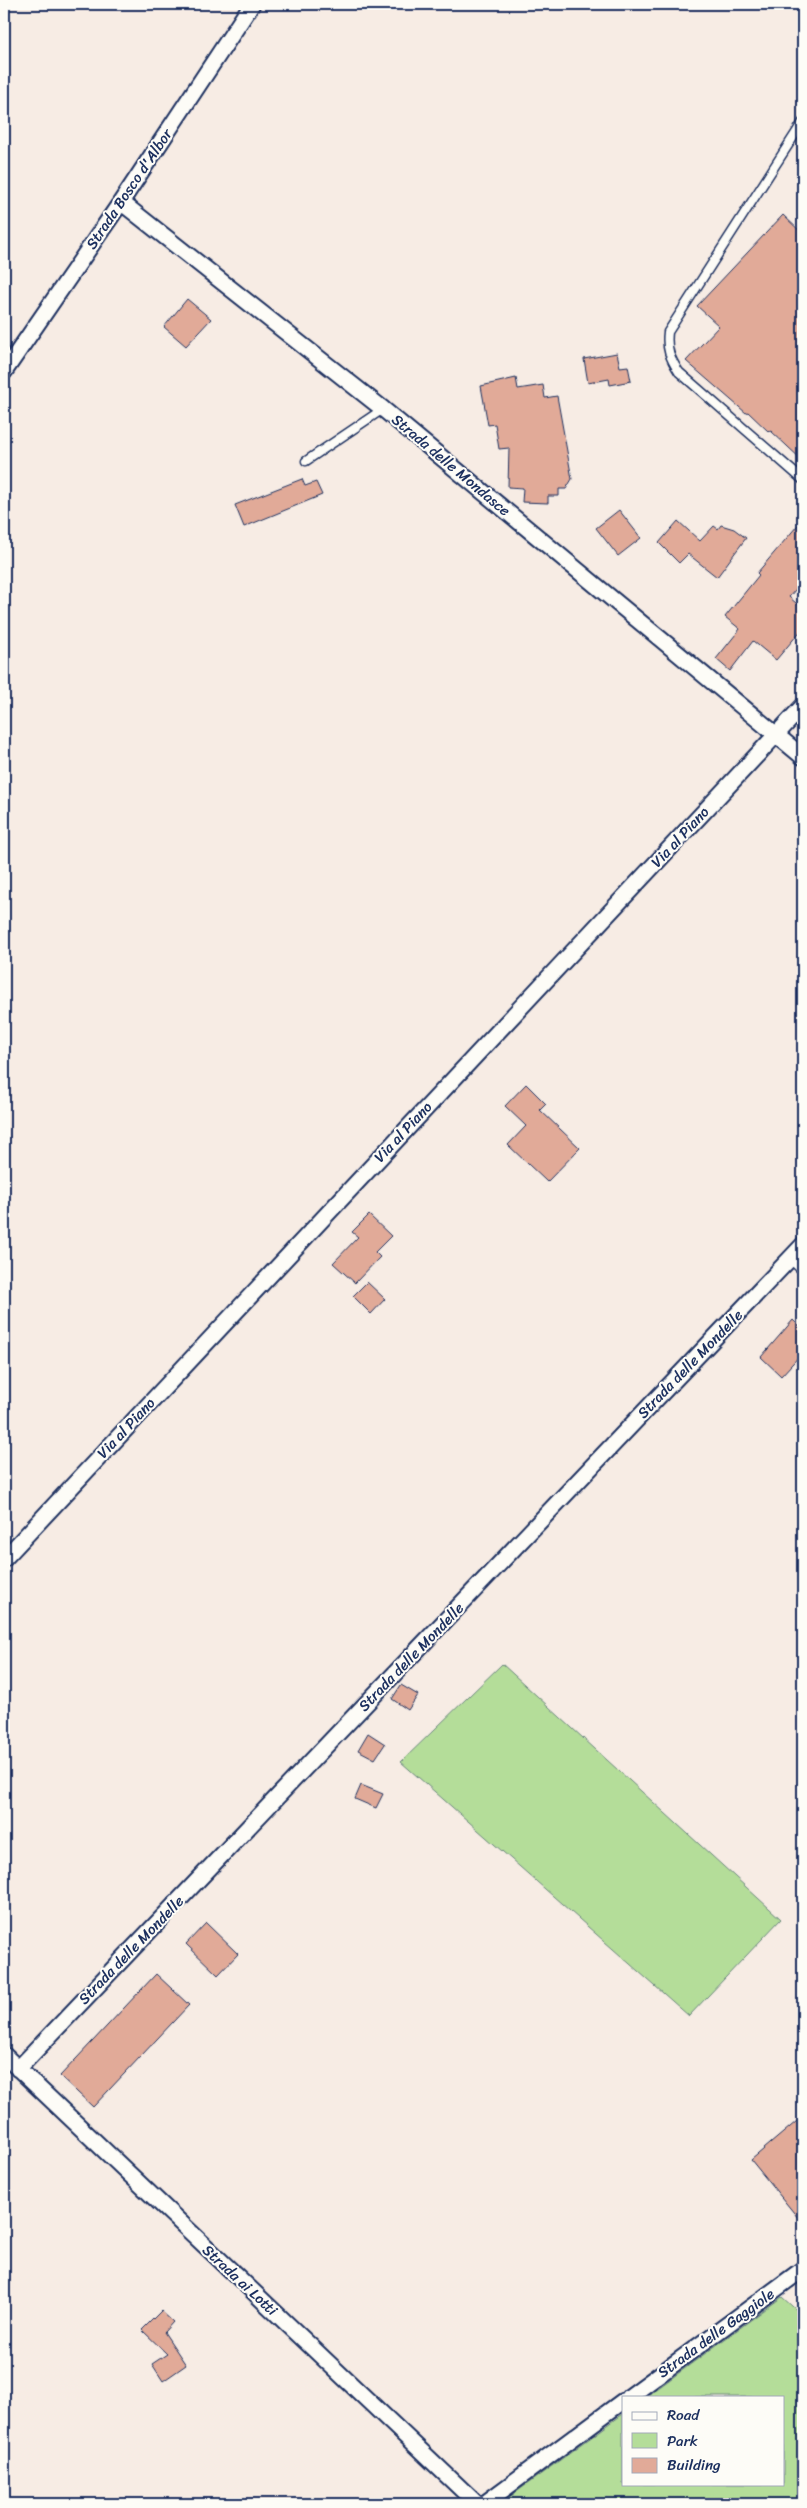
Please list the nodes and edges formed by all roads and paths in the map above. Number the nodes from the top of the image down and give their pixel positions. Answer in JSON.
{"nodes":[{"id":1,"x":252,"y":4,"type":"edge"},
{"id":2,"x":803,"y":122,"type":"edge"},
{"id":3,"x":121,"y":202,"type":"junction"},
{"id":4,"x":4,"y":372,"type":"edge"},
{"id":5,"x":383,"y":408,"type":"junction"},
{"id":6,"x":306,"y":462,"type":"dead end"},
{"id":7,"x":803,"y":480,"type":"edge"},
{"id":8,"x":803,"y":706,"type":"edge"},
{"id":9,"x":776,"y":735,"type":"junction"},
{"id":10,"x":803,"y":757,"type":"edge"},
{"id":11,"x":803,"y":1245,"type":"edge"},
{"id":12,"x":790,"y":1259,"type":"junction"},
{"id":13,"x":803,"y":1271,"type":"edge"},
{"id":14,"x":4,"y":1559,"type":"edge"},
{"id":15,"x":4,"y":2055,"type":"edge"},
{"id":16,"x":18,"y":2069,"type":"junction"},
{"id":17,"x":803,"y":2269,"type":"edge"},
{"id":18,"x":630,"y":2396,"type":"edge"},
{"id":19,"x":622,"y":2402,"type":"edge"},
{"id":20,"x":477,"y":2504,"type":"edge"},
{"id":21,"x":484,"y":2504,"type":"edge"}],
"edges":[{"from":1,"to":3,"type":"street","name":"Strada Bosco d'Albor"},
{"from":2,"to":7,"type":"lane"},
{"from":3,"to":4,"type":"street","name":"Strada Bosco d'Albor"},
{"from":3,"to":5,"type":"street","name":"Strada delle Mondasce"},
{"from":5,"to":6,"type":"lane"},
{"from":5,"to":9,"type":"street","name":"Strada delle Mondasce"},
{"from":8,"to":9,"type":"street","name":"Via al Piano"},
{"from":9,"to":10,"type":"street","name":"Strada delle Mondasce"},
{"from":9,"to":14,"type":"street","name":"Via al Piano"},
{"from":11,"to":12,"type":"street","name":"Strada delle Mondelle"},
{"from":12,"to":13,"type":"lane"},
{"from":12,"to":16,"type":"street","name":"Strada delle Mondelle"},
{"from":15,"to":16,"type":"street","name":"Strada ai Lotti"},
{"from":16,"to":20,"type":"street","name":"Strada ai Lotti"},
{"from":17,"to":18,"type":"street","name":"Strada delle Gaggiole"},
{"from":19,"to":21,"type":"street"}]}
